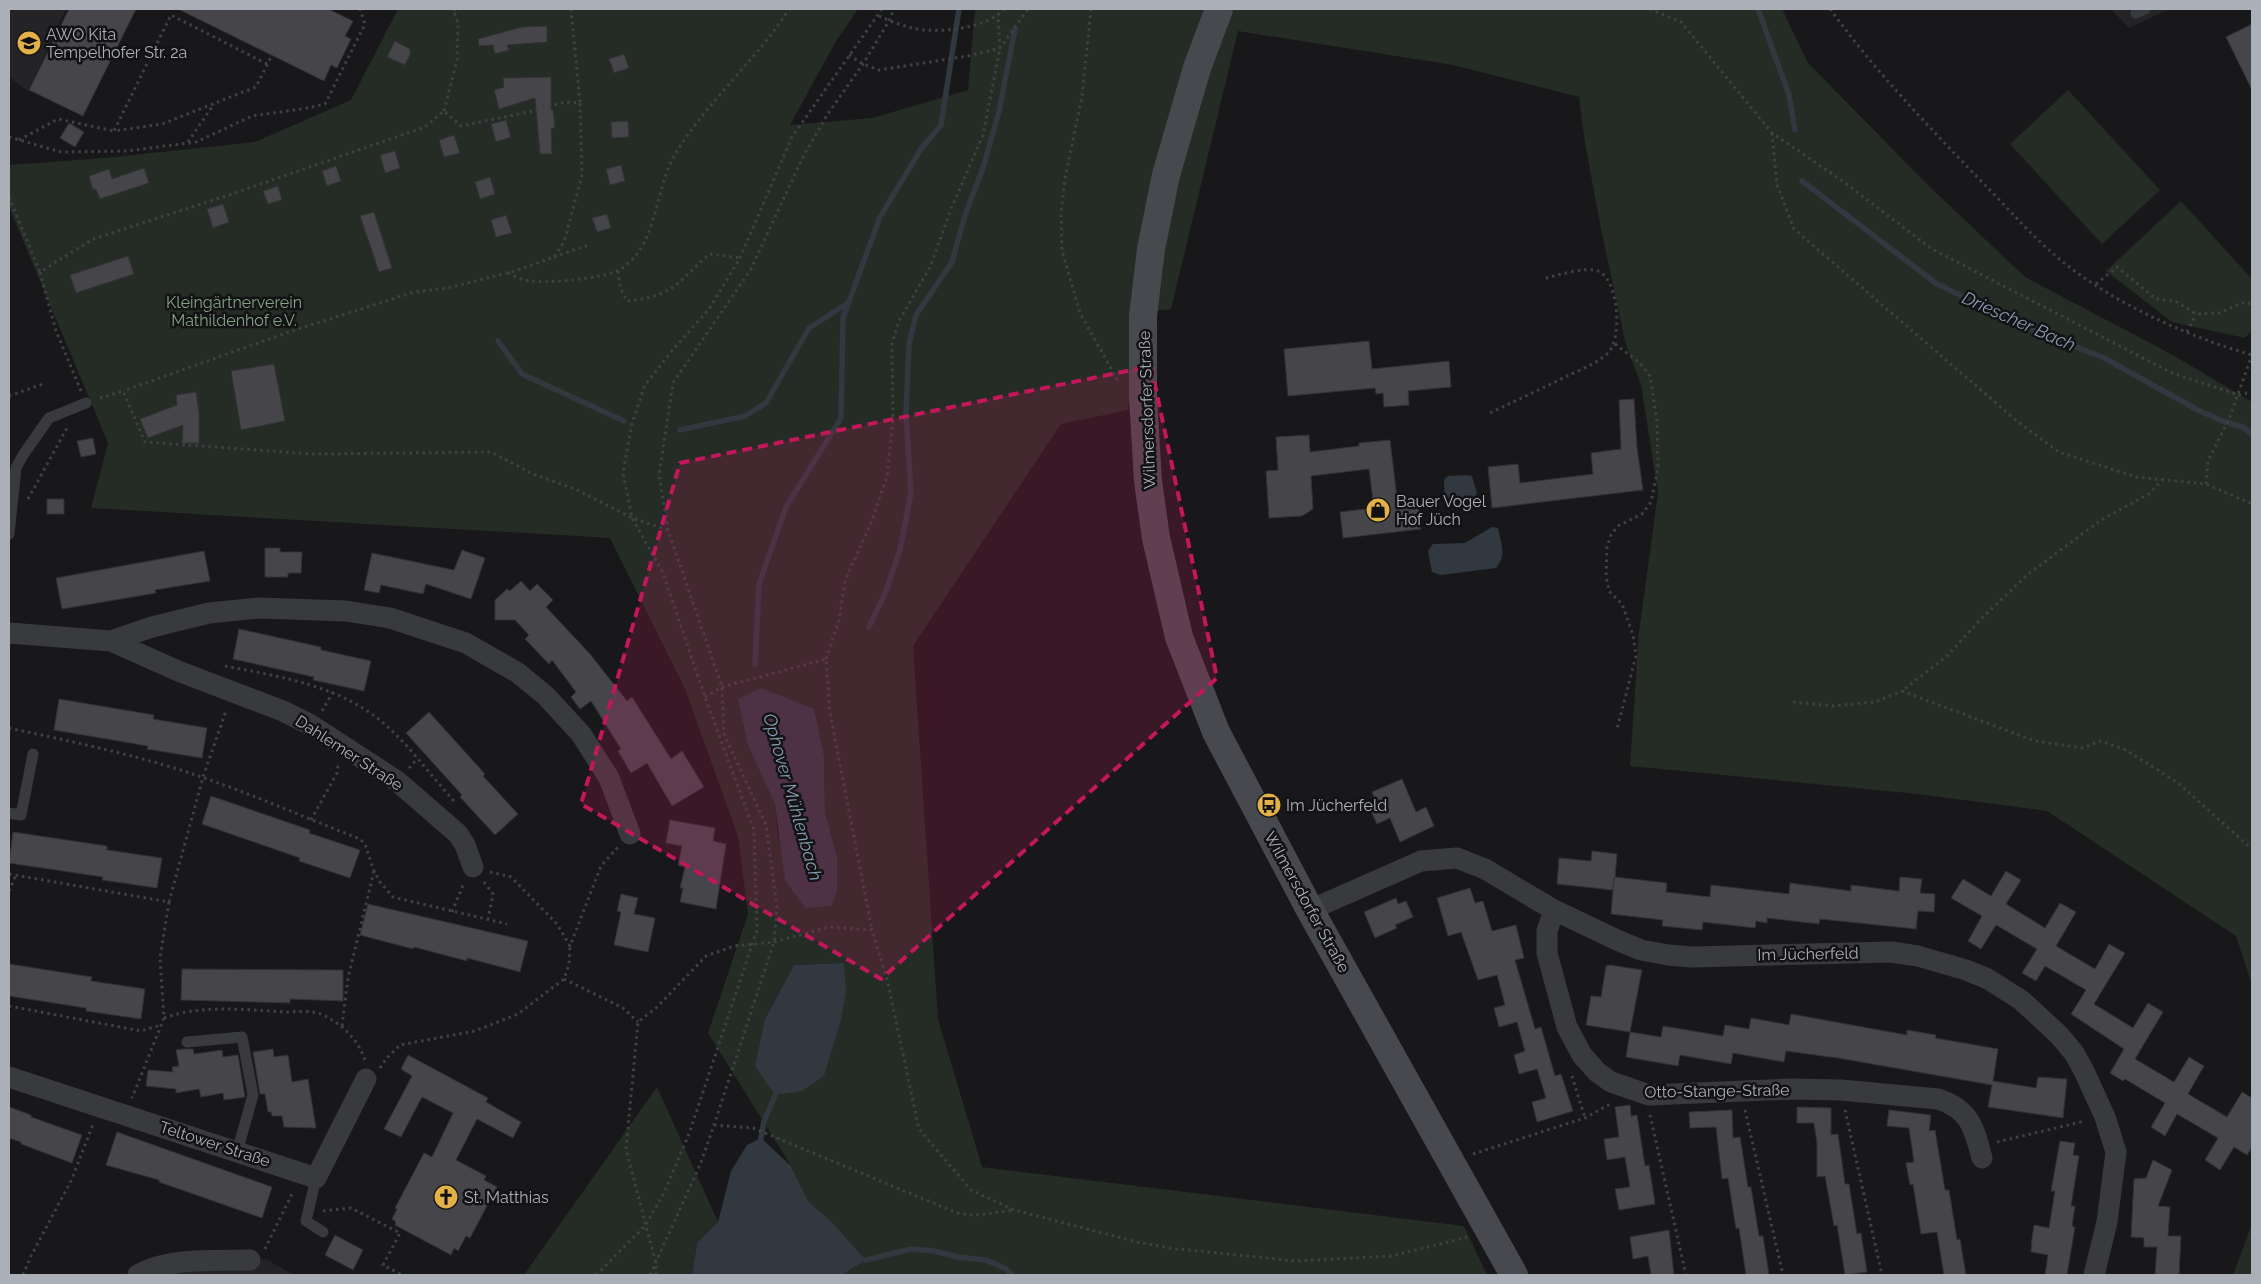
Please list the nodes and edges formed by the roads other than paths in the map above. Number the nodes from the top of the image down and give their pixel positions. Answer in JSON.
{"nodes":[{"id":1,"x":1219,"y":9,"type":"edge"},
{"id":2,"x":86,"y":402,"type":"road end"},
{"id":3,"x":9,"y":533,"type":"edge"},
{"id":4,"x":9,"y":633,"type":"edge"},
{"id":5,"x":112,"y":641,"type":"junction"},
{"id":6,"x":33,"y":754,"type":"dead end"},
{"id":7,"x":9,"y":813,"type":"edge"},
{"id":8,"x":630,"y":834,"type":"road end"},
{"id":9,"x":473,"y":867,"type":"road end"},
{"id":10,"x":1310,"y":910,"type":"junction"},
{"id":11,"x":1554,"y":910,"type":"junction"},
{"id":12,"x":187,"y":1042,"type":"dead end"},
{"id":13,"x":9,"y":1077,"type":"edge"},
{"id":14,"x":366,"y":1079,"type":"road end"},
{"id":15,"x":237,"y":1152,"type":"junction"},
{"id":16,"x":1980,"y":1152,"type":"road end"},
{"id":17,"x":309,"y":1175,"type":"junction"},
{"id":18,"x":323,"y":1232,"type":"dead end"},
{"id":19,"x":250,"y":1260,"type":"road end"},
{"id":20,"x":138,"y":1275,"type":"edge"},
{"id":21,"x":1514,"y":1275,"type":"edge"},
{"id":22,"x":2094,"y":1275,"type":"edge"}],
"edges":[{"from":1,"to":10,"type":"street","name":"Wilmersdorfer Straße"},
{"from":2,"to":3,"type":"lane"},
{"from":4,"to":5,"type":"street"},
{"from":5,"to":8,"type":"street"},
{"from":5,"to":9,"type":"street","name":"Dahlemer Straße"},
{"from":6,"to":7,"type":"lane"},
{"from":10,"to":11,"type":"street","name":"Im Jücherfeld"},
{"from":10,"to":21,"type":"street","name":"Wilmersdorfer Straße"},
{"from":11,"to":16,"type":"street","name":"Otto-Stange-Straße"},
{"from":11,"to":22,"type":"street","name":"Im Jücherfeld"},
{"from":12,"to":15,"type":"lane"},
{"from":13,"to":15,"type":"street","name":"Teltower Straße"},
{"from":14,"to":17,"type":"street"},
{"from":15,"to":17,"type":"street","name":"Teltower Straße"},
{"from":17,"to":18,"type":"lane"},
{"from":19,"to":20,"type":"street"}]}
